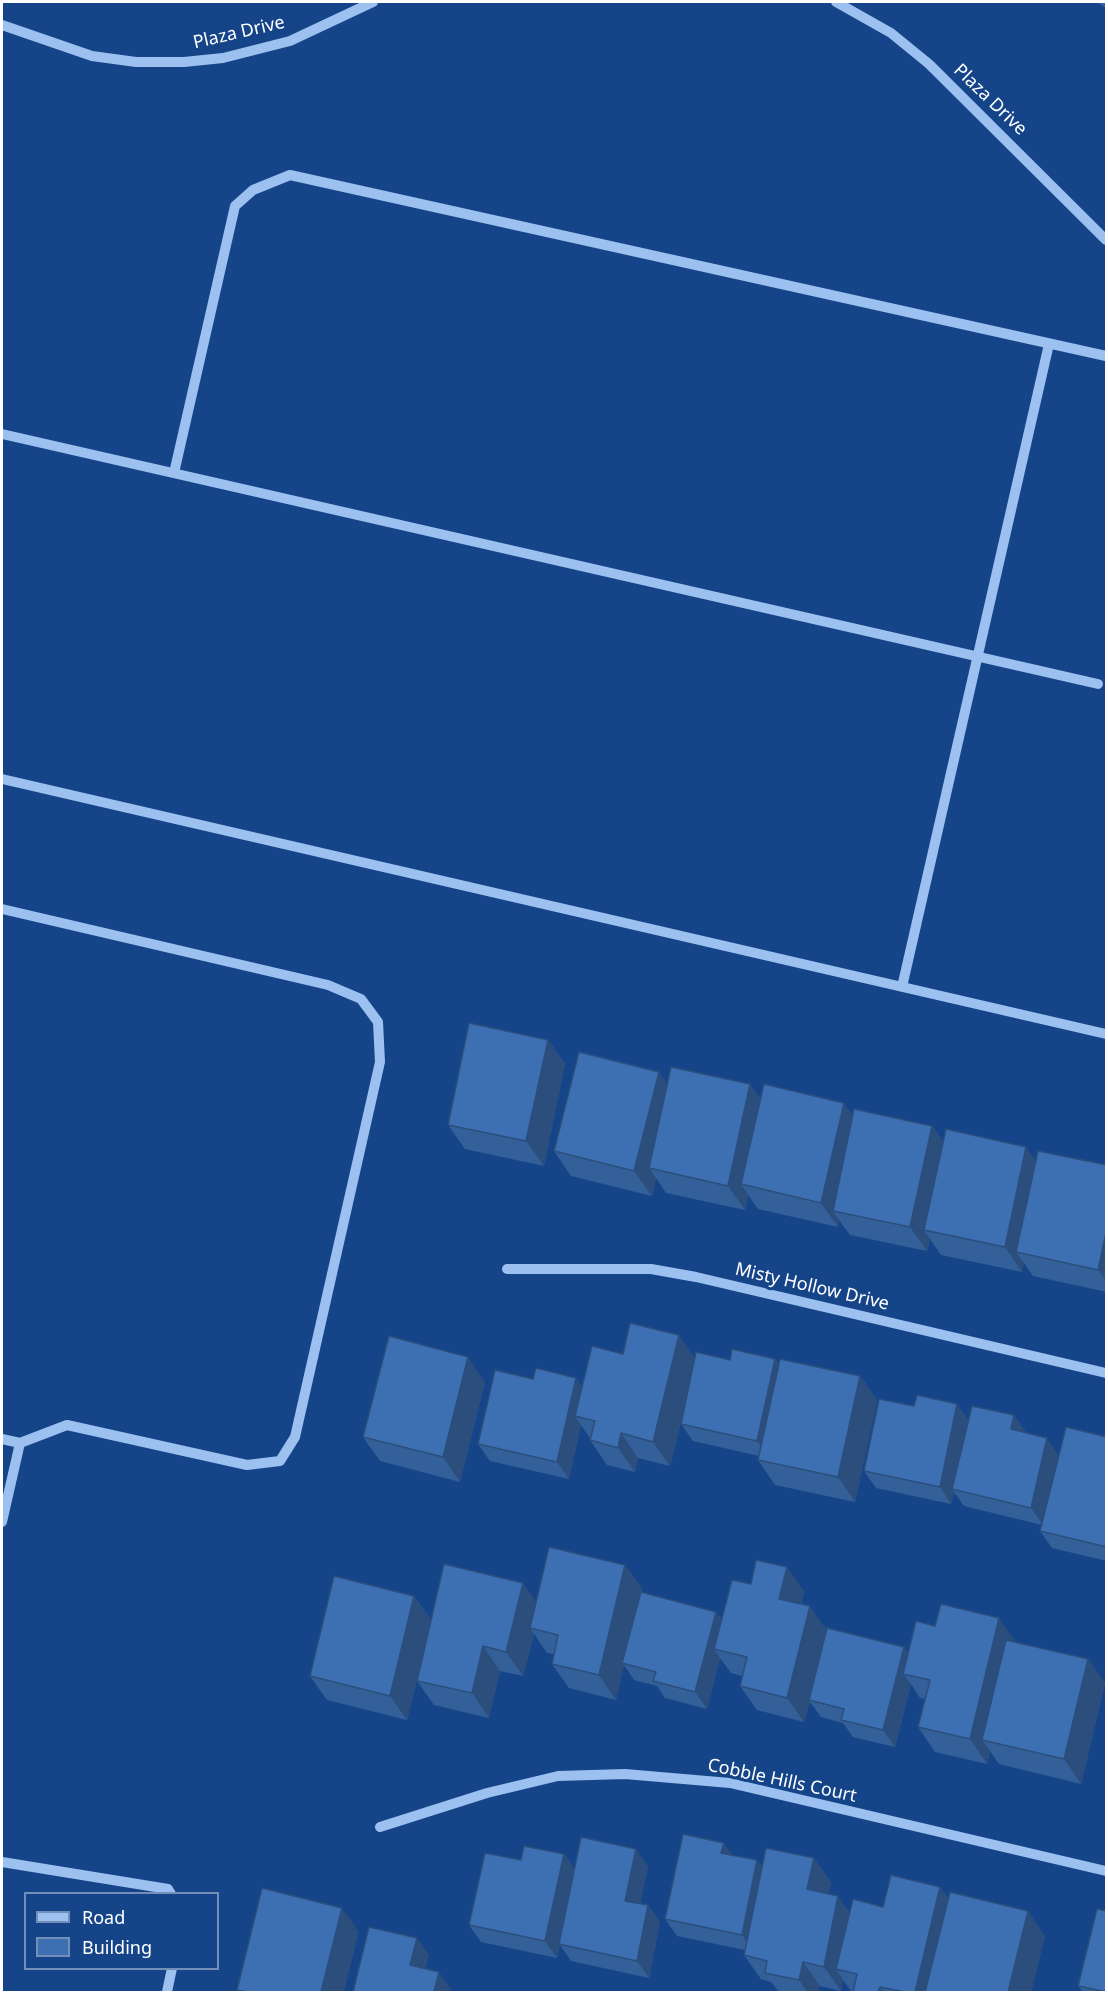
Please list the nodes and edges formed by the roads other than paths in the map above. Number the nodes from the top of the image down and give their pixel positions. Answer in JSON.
{"nodes":[{"id":1,"x":373,"y":2,"type":"edge"},
{"id":2,"x":836,"y":2,"type":"edge"},
{"id":3,"x":2,"y":25,"type":"edge"},
{"id":4,"x":1107,"y":240,"type":"edge"},
{"id":5,"x":1049,"y":344,"type":"junction"},
{"id":6,"x":1107,"y":356,"type":"edge"},
{"id":7,"x":2,"y":434,"type":"edge"},
{"id":8,"x":174,"y":473,"type":"junction"},
{"id":9,"x":978,"y":657,"type":"junction"},
{"id":10,"x":1098,"y":684,"type":"dead end"},
{"id":11,"x":2,"y":779,"type":"edge"},
{"id":12,"x":2,"y":909,"type":"edge"},
{"id":13,"x":902,"y":987,"type":"junction"},
{"id":14,"x":1107,"y":1034,"type":"edge"},
{"id":15,"x":507,"y":1269,"type":"dead end"},
{"id":16,"x":1107,"y":1373,"type":"edge"},
{"id":17,"x":2,"y":1439,"type":"edge"},
{"id":18,"x":20,"y":1443,"type":"junction"},
{"id":19,"x":2,"y":1522,"type":"edge"},
{"id":20,"x":380,"y":1827,"type":"dead end"},
{"id":21,"x":2,"y":1862,"type":"edge"},
{"id":22,"x":1107,"y":1871,"type":"edge"},
{"id":23,"x":170,"y":1892,"type":"edge"},
{"id":24,"x":172,"y":1970,"type":"edge"},
{"id":25,"x":167,"y":1992,"type":"edge"}],
"edges":[{"from":1,"to":3,"type":"street","name":"Plaza Drive"},
{"from":2,"to":4,"type":"street","name":"Plaza Drive"},
{"from":5,"to":6,"type":"street"},
{"from":5,"to":8,"type":"street"},
{"from":5,"to":9,"type":"street"},
{"from":7,"to":8,"type":"street"},
{"from":8,"to":9,"type":"street"},
{"from":9,"to":10,"type":"street"},
{"from":9,"to":13,"type":"street"},
{"from":11,"to":13,"type":"street"},
{"from":12,"to":18,"type":"street"},
{"from":13,"to":14,"type":"street"},
{"from":15,"to":16,"type":"street","name":"Misty Hollow Drive"},
{"from":17,"to":18,"type":"street"},
{"from":18,"to":19,"type":"street"},
{"from":20,"to":22,"type":"street","name":"Cobble Hills Court"},
{"from":21,"to":23,"type":"street"},
{"from":24,"to":25,"type":"street"}]}
